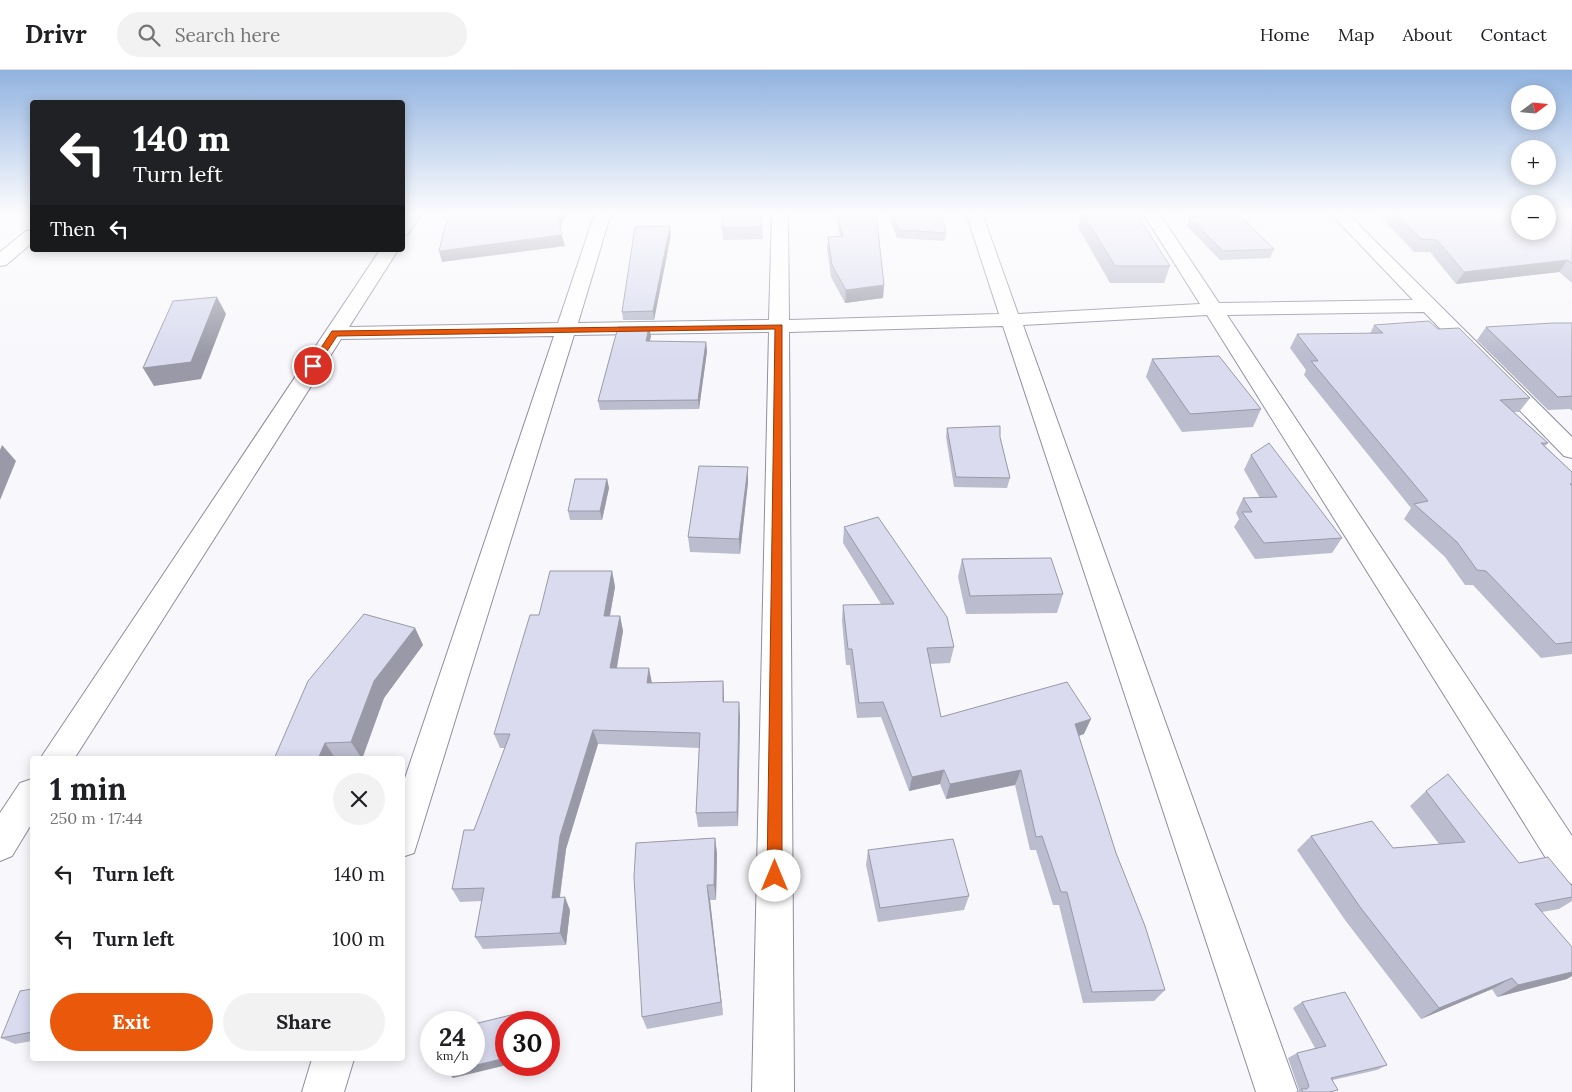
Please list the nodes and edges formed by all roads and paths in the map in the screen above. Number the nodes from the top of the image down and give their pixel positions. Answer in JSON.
{"nodes":[{"id":1,"x":382,"y":261,"type":"edge"},
{"id":2,"x":588,"y":261,"type":"edge"},
{"id":3,"x":780,"y":261,"type":"edge"},
{"id":4,"x":990,"y":261,"type":"edge"},
{"id":5,"x":1182,"y":261,"type":"edge"},
{"id":6,"x":1385,"y":261,"type":"edge"},
{"id":7,"x":1430,"y":306,"type":"junction"},
{"id":8,"x":1213,"y":309,"type":"junction"},
{"id":9,"x":1011,"y":320,"type":"junction"},
{"id":10,"x":779,"y":326,"type":"junction"},
{"id":11,"x":566,"y":330,"type":"junction"},
{"id":12,"x":335,"y":333,"type":"junction"},
{"id":13,"x":1572,"y":451,"type":"edge"},
{"id":14,"x":58,"y":756,"type":"edge"},
{"id":15,"x":30,"y":797,"type":"edge"},
{"id":16,"x":405,"y":832,"type":"edge"},
{"id":17,"x":0,"y":844,"type":"edge"},
{"id":18,"x":1572,"y":867,"type":"edge"},
{"id":19,"x":332,"y":1061,"type":"edge"},
{"id":20,"x":322,"y":1092,"type":"edge"},
{"id":21,"x":773,"y":1092,"type":"edge"},
{"id":22,"x":1277,"y":1092,"type":"edge"}],
"edges":[{"from":1,"to":12,"type":"street"},
{"from":2,"to":11,"type":"street"},
{"from":3,"to":10,"type":"street"},
{"from":4,"to":9,"type":"street"},
{"from":5,"to":8,"type":"street"},
{"from":6,"to":7,"type":"street"},
{"from":7,"to":8,"type":"street"},
{"from":7,"to":13,"type":"street"},
{"from":8,"to":9,"type":"street"},
{"from":8,"to":18,"type":"street"},
{"from":9,"to":10,"type":"street"},
{"from":9,"to":22,"type":"street"},
{"from":10,"to":11,"type":"street"},
{"from":10,"to":21,"type":"street"},
{"from":11,"to":12,"type":"street"},
{"from":11,"to":16,"type":"street"},
{"from":12,"to":14,"type":"street"},
{"from":15,"to":17,"type":"street"},
{"from":19,"to":20,"type":"street"}]}
